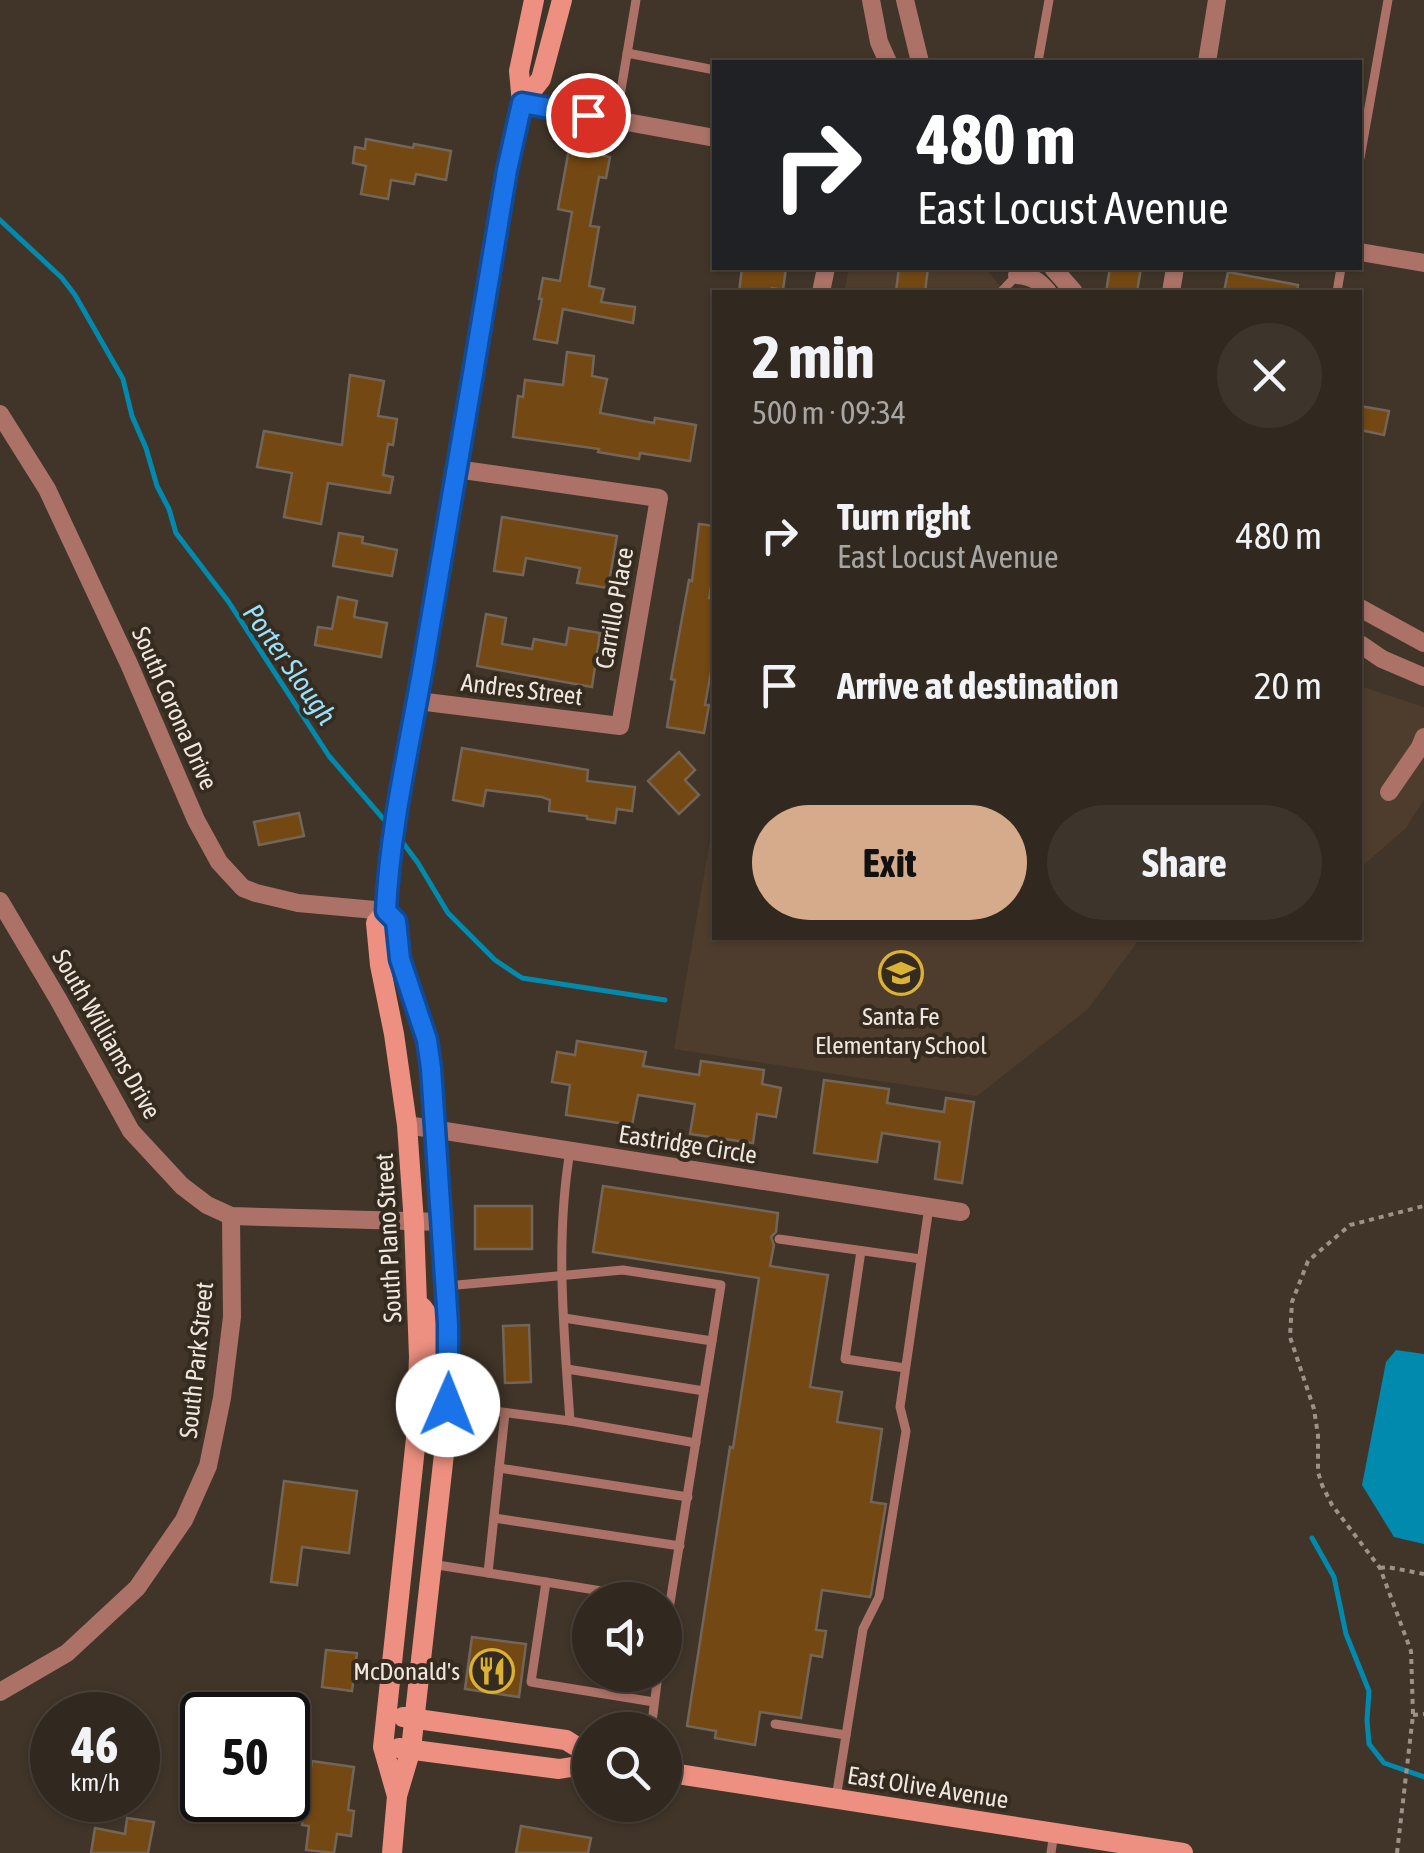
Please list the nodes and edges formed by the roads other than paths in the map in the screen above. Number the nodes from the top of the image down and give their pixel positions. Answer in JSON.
{"nodes":[{"id":1,"x":534,"y":0,"type":"edge"},
{"id":2,"x":562,"y":0,"type":"edge"},
{"id":3,"x":636,"y":0,"type":"edge"},
{"id":4,"x":871,"y":0,"type":"edge"},
{"id":5,"x":905,"y":0,"type":"edge"},
{"id":6,"x":1049,"y":0,"type":"edge"},
{"id":7,"x":1218,"y":0,"type":"edge"},
{"id":8,"x":1388,"y":0,"type":"edge"},
{"id":9,"x":627,"y":54,"type":"junction"},
{"id":10,"x":887,"y":60,"type":"edge"},
{"id":11,"x":920,"y":60,"type":"edge"},
{"id":12,"x":1038,"y":60,"type":"edge"},
{"id":13,"x":1208,"y":60,"type":"edge"},
{"id":14,"x":712,"y":69,"type":"edge"},
{"id":15,"x":522,"y":103,"type":"junction"},
{"id":16,"x":616,"y":120,"type":"junction"},
{"id":17,"x":712,"y":137,"type":"edge"},
{"id":18,"x":1362,"y":147,"type":"edge"},
{"id":19,"x":1362,"y":252,"type":"edge"},
{"id":20,"x":1424,"y":263,"type":"edge"},
{"id":21,"x":1055,"y":270,"type":"edge"},
{"id":22,"x":1014,"y":271,"type":"edge"},
{"id":23,"x":1046,"y":290,"type":"edge"},
{"id":24,"x":1072,"y":290,"type":"edge"},
{"id":25,"x":0,"y":414,"type":"edge"},
{"id":26,"x":456,"y":469,"type":"junction"},
{"id":27,"x":1362,"y":609,"type":"edge"},
{"id":28,"x":1424,"y":643,"type":"edge"},
{"id":29,"x":1362,"y":645,"type":"edge"},
{"id":30,"x":1424,"y":678,"type":"edge"},
{"id":31,"x":418,"y":700,"type":"junction"},
{"id":32,"x":620,"y":726,"type":"joint"},
{"id":33,"x":1424,"y":737,"type":"edge"},
{"id":34,"x":1389,"y":792,"type":"dead end"},
{"id":35,"x":0,"y":900,"type":"edge"},
{"id":36,"x":386,"y":911,"type":"junction"},
{"id":37,"x":407,"y":1125,"type":"junction"},
{"id":38,"x":435,"y":1130,"type":"junction"},
{"id":39,"x":570,"y":1150,"type":"junction"},
{"id":40,"x":929,"y":1206,"type":"junction"},
{"id":41,"x":961,"y":1212,"type":"dead end"},
{"id":42,"x":231,"y":1216,"type":"junction"},
{"id":43,"x":443,"y":1222,"type":"junction"},
{"id":44,"x":414,"y":1223,"type":"junction"},
{"id":45,"x":779,"y":1239,"type":"dead end"},
{"id":46,"x":862,"y":1251,"type":"junction"},
{"id":47,"x":921,"y":1259,"type":"junction"},
{"id":48,"x":562,"y":1276,"type":"junction"},
{"id":49,"x":446,"y":1286,"type":"junction"},
{"id":50,"x":418,"y":1304,"type":"junction"},
{"id":51,"x":564,"y":1318,"type":"junction"},
{"id":52,"x":712,"y":1342,"type":"junction"},
{"id":53,"x":906,"y":1368,"type":"junction"},
{"id":54,"x":567,"y":1369,"type":"junction"},
{"id":55,"x":704,"y":1390,"type":"junction"},
{"id":56,"x":448,"y":1405,"type":"junction"},
{"id":57,"x":505,"y":1413,"type":"junction"},
{"id":58,"x":570,"y":1420,"type":"junction"},
{"id":59,"x":696,"y":1444,"type":"junction"},
{"id":60,"x":499,"y":1468,"type":"junction"},
{"id":61,"x":688,"y":1497,"type":"junction"},
{"id":62,"x":494,"y":1518,"type":"junction"},
{"id":63,"x":680,"y":1546,"type":"junction"},
{"id":64,"x":432,"y":1564,"type":"junction"},
{"id":65,"x":488,"y":1573,"type":"junction"},
{"id":66,"x":546,"y":1582,"type":"junction"},
{"id":67,"x":672,"y":1582,"type":"edge"},
{"id":68,"x":572,"y":1586,"type":"edge"},
{"id":69,"x":0,"y":1692,"type":"edge"},
{"id":70,"x":655,"y":1692,"type":"edge"},
{"id":71,"x":654,"y":1702,"type":"junction"},
{"id":72,"x":653,"y":1712,"type":"edge"},
{"id":73,"x":386,"y":1716,"type":"junction"},
{"id":74,"x":414,"y":1718,"type":"junction"},
{"id":75,"x":775,"y":1724,"type":"dead end"},
{"id":76,"x":846,"y":1736,"type":"junction"},
{"id":77,"x":572,"y":1744,"type":"edge"},
{"id":78,"x":383,"y":1746,"type":"junction"},
{"id":79,"x":411,"y":1750,"type":"junction"},
{"id":80,"x":572,"y":1767,"type":"edge"},
{"id":81,"x":682,"y":1775,"type":"edge"},
{"id":82,"x":397,"y":1796,"type":"junction"},
{"id":83,"x":836,"y":1798,"type":"junction"},
{"id":84,"x":1053,"y":1842,"type":"edge"},
{"id":85,"x":392,"y":1853,"type":"edge"},
{"id":86,"x":1183,"y":1853,"type":"edge"}],
"edges":[{"from":1,"to":15,"type":"main road","name":"South Plano Street"},
{"from":2,"to":15,"type":"main road","name":"South Plano Street"},
{"from":3,"to":9,"type":"lane"},
{"from":4,"to":10,"type":"street"},
{"from":5,"to":11,"type":"street"},
{"from":6,"to":12,"type":"lane"},
{"from":7,"to":13,"type":"street"},
{"from":8,"to":18,"type":"lane"},
{"from":9,"to":14,"type":"lane"},
{"from":9,"to":16,"type":"lane"},
{"from":15,"to":16,"type":"street"},
{"from":15,"to":26,"type":"main road","name":"South Plano Street"},
{"from":16,"to":17,"type":"street"},
{"from":19,"to":20,"type":"street"},
{"from":21,"to":24,"type":"street"},
{"from":22,"to":23,"type":"street"},
{"from":25,"to":36,"type":"street","name":"South Corona Drive"},
{"from":26,"to":31,"type":"main road","name":"South Plano Street"},
{"from":26,"to":32,"type":"street","name":"Carrillo Place"},
{"from":27,"to":28,"type":"street"},
{"from":29,"to":30,"type":"street"},
{"from":31,"to":32,"type":"street","name":"Andres Street"},
{"from":31,"to":36,"type":"main road","name":"South Plano Street"},
{"from":33,"to":34,"type":"street"},
{"from":35,"to":42,"type":"street","name":"South Williams Drive"},
{"from":36,"to":37,"type":"main road","name":"South Plano Street"},
{"from":36,"to":38,"type":"main road","name":"South Plano Street"},
{"from":37,"to":38,"type":"street","name":"Eastridge Circle"},
{"from":37,"to":44,"type":"main road","name":"South Plano Street"},
{"from":38,"to":39,"type":"street","name":"Eastridge Circle"},
{"from":38,"to":43,"type":"main road","name":"South Plano Street"},
{"from":39,"to":40,"type":"street","name":"Eastridge Circle"},
{"from":39,"to":48,"type":"lane"},
{"from":40,"to":41,"type":"street","name":"Eastridge Circle"},
{"from":40,"to":47,"type":"lane"},
{"from":42,"to":44,"type":"street"},
{"from":42,"to":69,"type":"street","name":"South Park Street"},
{"from":43,"to":44,"type":"street"},
{"from":43,"to":49,"type":"main road","name":"South Plano Street"},
{"from":44,"to":50,"type":"main road","name":"South Plano Street"},
{"from":45,"to":46,"type":"lane"},
{"from":46,"to":47,"type":"lane"},
{"from":46,"to":53,"type":"lane"},
{"from":47,"to":53,"type":"lane"},
{"from":48,"to":49,"type":"lane"},
{"from":48,"to":51,"type":"lane"},
{"from":48,"to":52,"type":"lane"},
{"from":49,"to":56,"type":"main road","name":"South Plano Street"},
{"from":50,"to":56,"type":"main road"},
{"from":50,"to":73,"type":"main road","name":"South Plano Street"},
{"from":51,"to":52,"type":"lane"},
{"from":51,"to":54,"type":"lane"},
{"from":52,"to":55,"type":"lane"},
{"from":53,"to":76,"type":"lane"},
{"from":54,"to":55,"type":"lane"},
{"from":54,"to":58,"type":"lane"},
{"from":55,"to":59,"type":"lane"},
{"from":56,"to":57,"type":"lane"},
{"from":56,"to":64,"type":"main road","name":"South Plano Street"},
{"from":57,"to":58,"type":"lane"},
{"from":57,"to":60,"type":"lane"},
{"from":58,"to":59,"type":"lane"},
{"from":59,"to":61,"type":"lane"},
{"from":60,"to":61,"type":"lane"},
{"from":60,"to":62,"type":"lane"},
{"from":61,"to":63,"type":"lane"},
{"from":62,"to":63,"type":"lane"},
{"from":62,"to":65,"type":"lane"},
{"from":63,"to":67,"type":"lane"},
{"from":64,"to":65,"type":"lane"},
{"from":64,"to":74,"type":"main road","name":"South Plano Street"},
{"from":65,"to":66,"type":"lane"},
{"from":66,"to":68,"type":"lane"},
{"from":66,"to":71,"type":"lane"},
{"from":70,"to":71,"type":"lane"},
{"from":71,"to":72,"type":"lane"},
{"from":73,"to":74,"type":"main road"},
{"from":73,"to":78,"type":"main road","name":"South Plano Street"},
{"from":74,"to":77,"type":"main road"},
{"from":74,"to":79,"type":"main road","name":"South Plano Street"},
{"from":75,"to":76,"type":"lane"},
{"from":76,"to":83,"type":"lane"},
{"from":78,"to":79,"type":"main road"},
{"from":78,"to":82,"type":"main road"},
{"from":79,"to":80,"type":"main road"},
{"from":79,"to":82,"type":"main road","name":"South Plano Street"},
{"from":81,"to":83,"type":"main road","name":"East Olive Avenue"},
{"from":82,"to":85,"type":"main road"},
{"from":83,"to":84,"type":"main road","name":"East Olive Avenue"},
{"from":84,"to":86,"type":"main road","name":"East Olive Avenue"}]}
